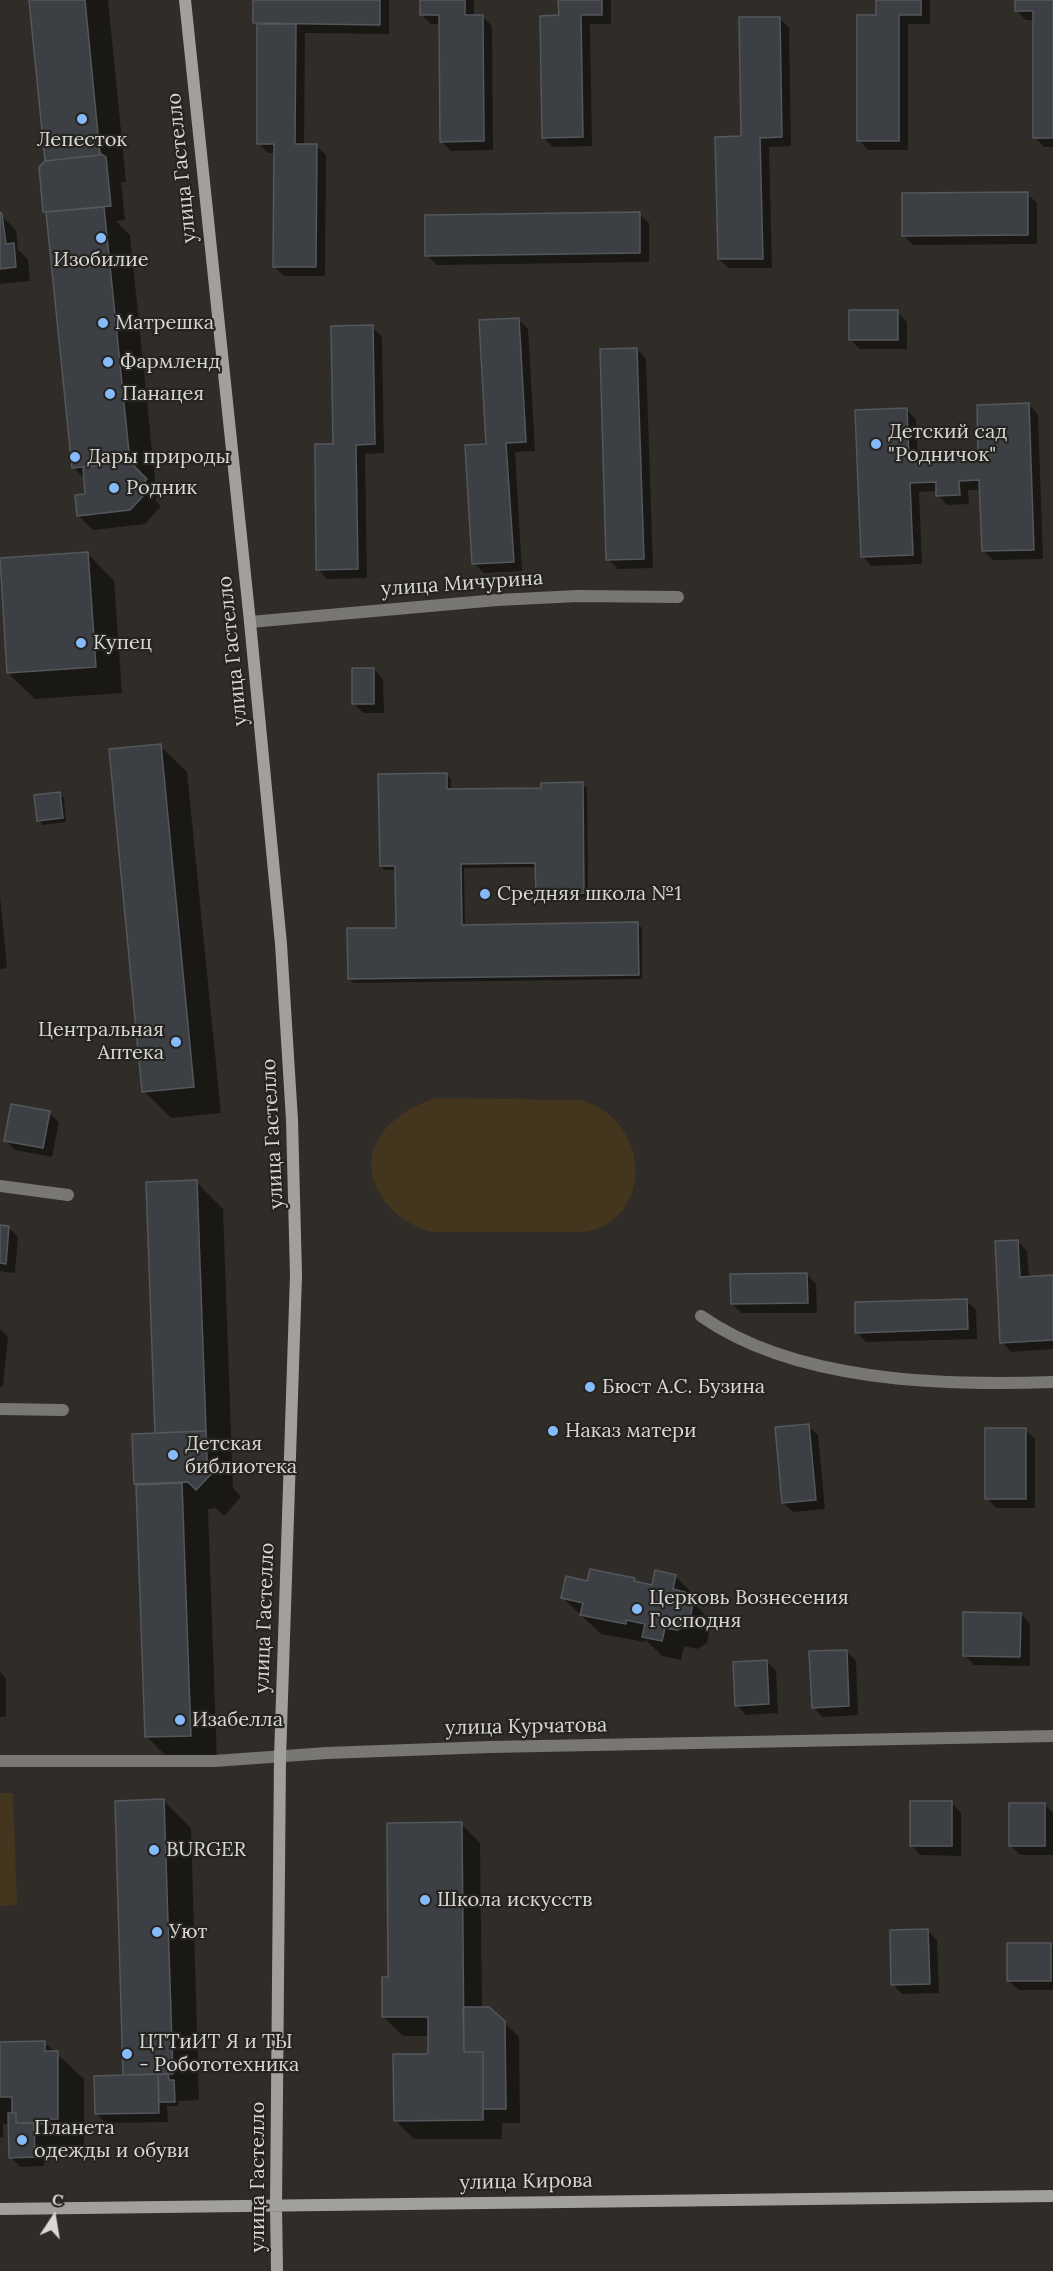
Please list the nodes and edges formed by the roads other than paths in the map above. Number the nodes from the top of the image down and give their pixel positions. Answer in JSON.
{"nodes":[{"id":1,"x":185,"y":0,"type":"edge"},
{"id":2,"x":678,"y":597,"type":"dead end"},
{"id":3,"x":250,"y":622,"type":"junction"},
{"id":4,"x":0,"y":1186,"type":"edge"},
{"id":5,"x":68,"y":1195,"type":"dead end"},
{"id":6,"x":701,"y":1316,"type":"dead end"},
{"id":7,"x":1053,"y":1382,"type":"edge"},
{"id":8,"x":0,"y":1408,"type":"edge"},
{"id":9,"x":63,"y":1410,"type":"dead end"},
{"id":10,"x":1053,"y":1736,"type":"edge"},
{"id":11,"x":280,"y":1758,"type":"junction"},
{"id":12,"x":0,"y":1761,"type":"edge"},
{"id":13,"x":1053,"y":2196,"type":"edge"},
{"id":14,"x":276,"y":2206,"type":"junction"},
{"id":15,"x":0,"y":2209,"type":"edge"},
{"id":16,"x":277,"y":2271,"type":"edge"}],
"edges":[{"from":1,"to":3,"type":"main road","name":"улица Гастелло"},
{"from":2,"to":3,"type":"street","name":"улица Мичурина"},
{"from":3,"to":11,"type":"main road","name":"улица Гастелло"},
{"from":4,"to":5,"type":"street"},
{"from":6,"to":7,"type":"street"},
{"from":8,"to":9,"type":"street"},
{"from":10,"to":11,"type":"street","name":"улица Курчатова"},
{"from":11,"to":12,"type":"street","name":"улица Курчатова"},
{"from":11,"to":14,"type":"main road","name":"улица Гастелло"},
{"from":13,"to":14,"type":"main road","name":"улица Кирова"},
{"from":14,"to":15,"type":"main road","name":"улица Кирова"},
{"from":14,"to":16,"type":"main road","name":"улица Гастелло"}]}
